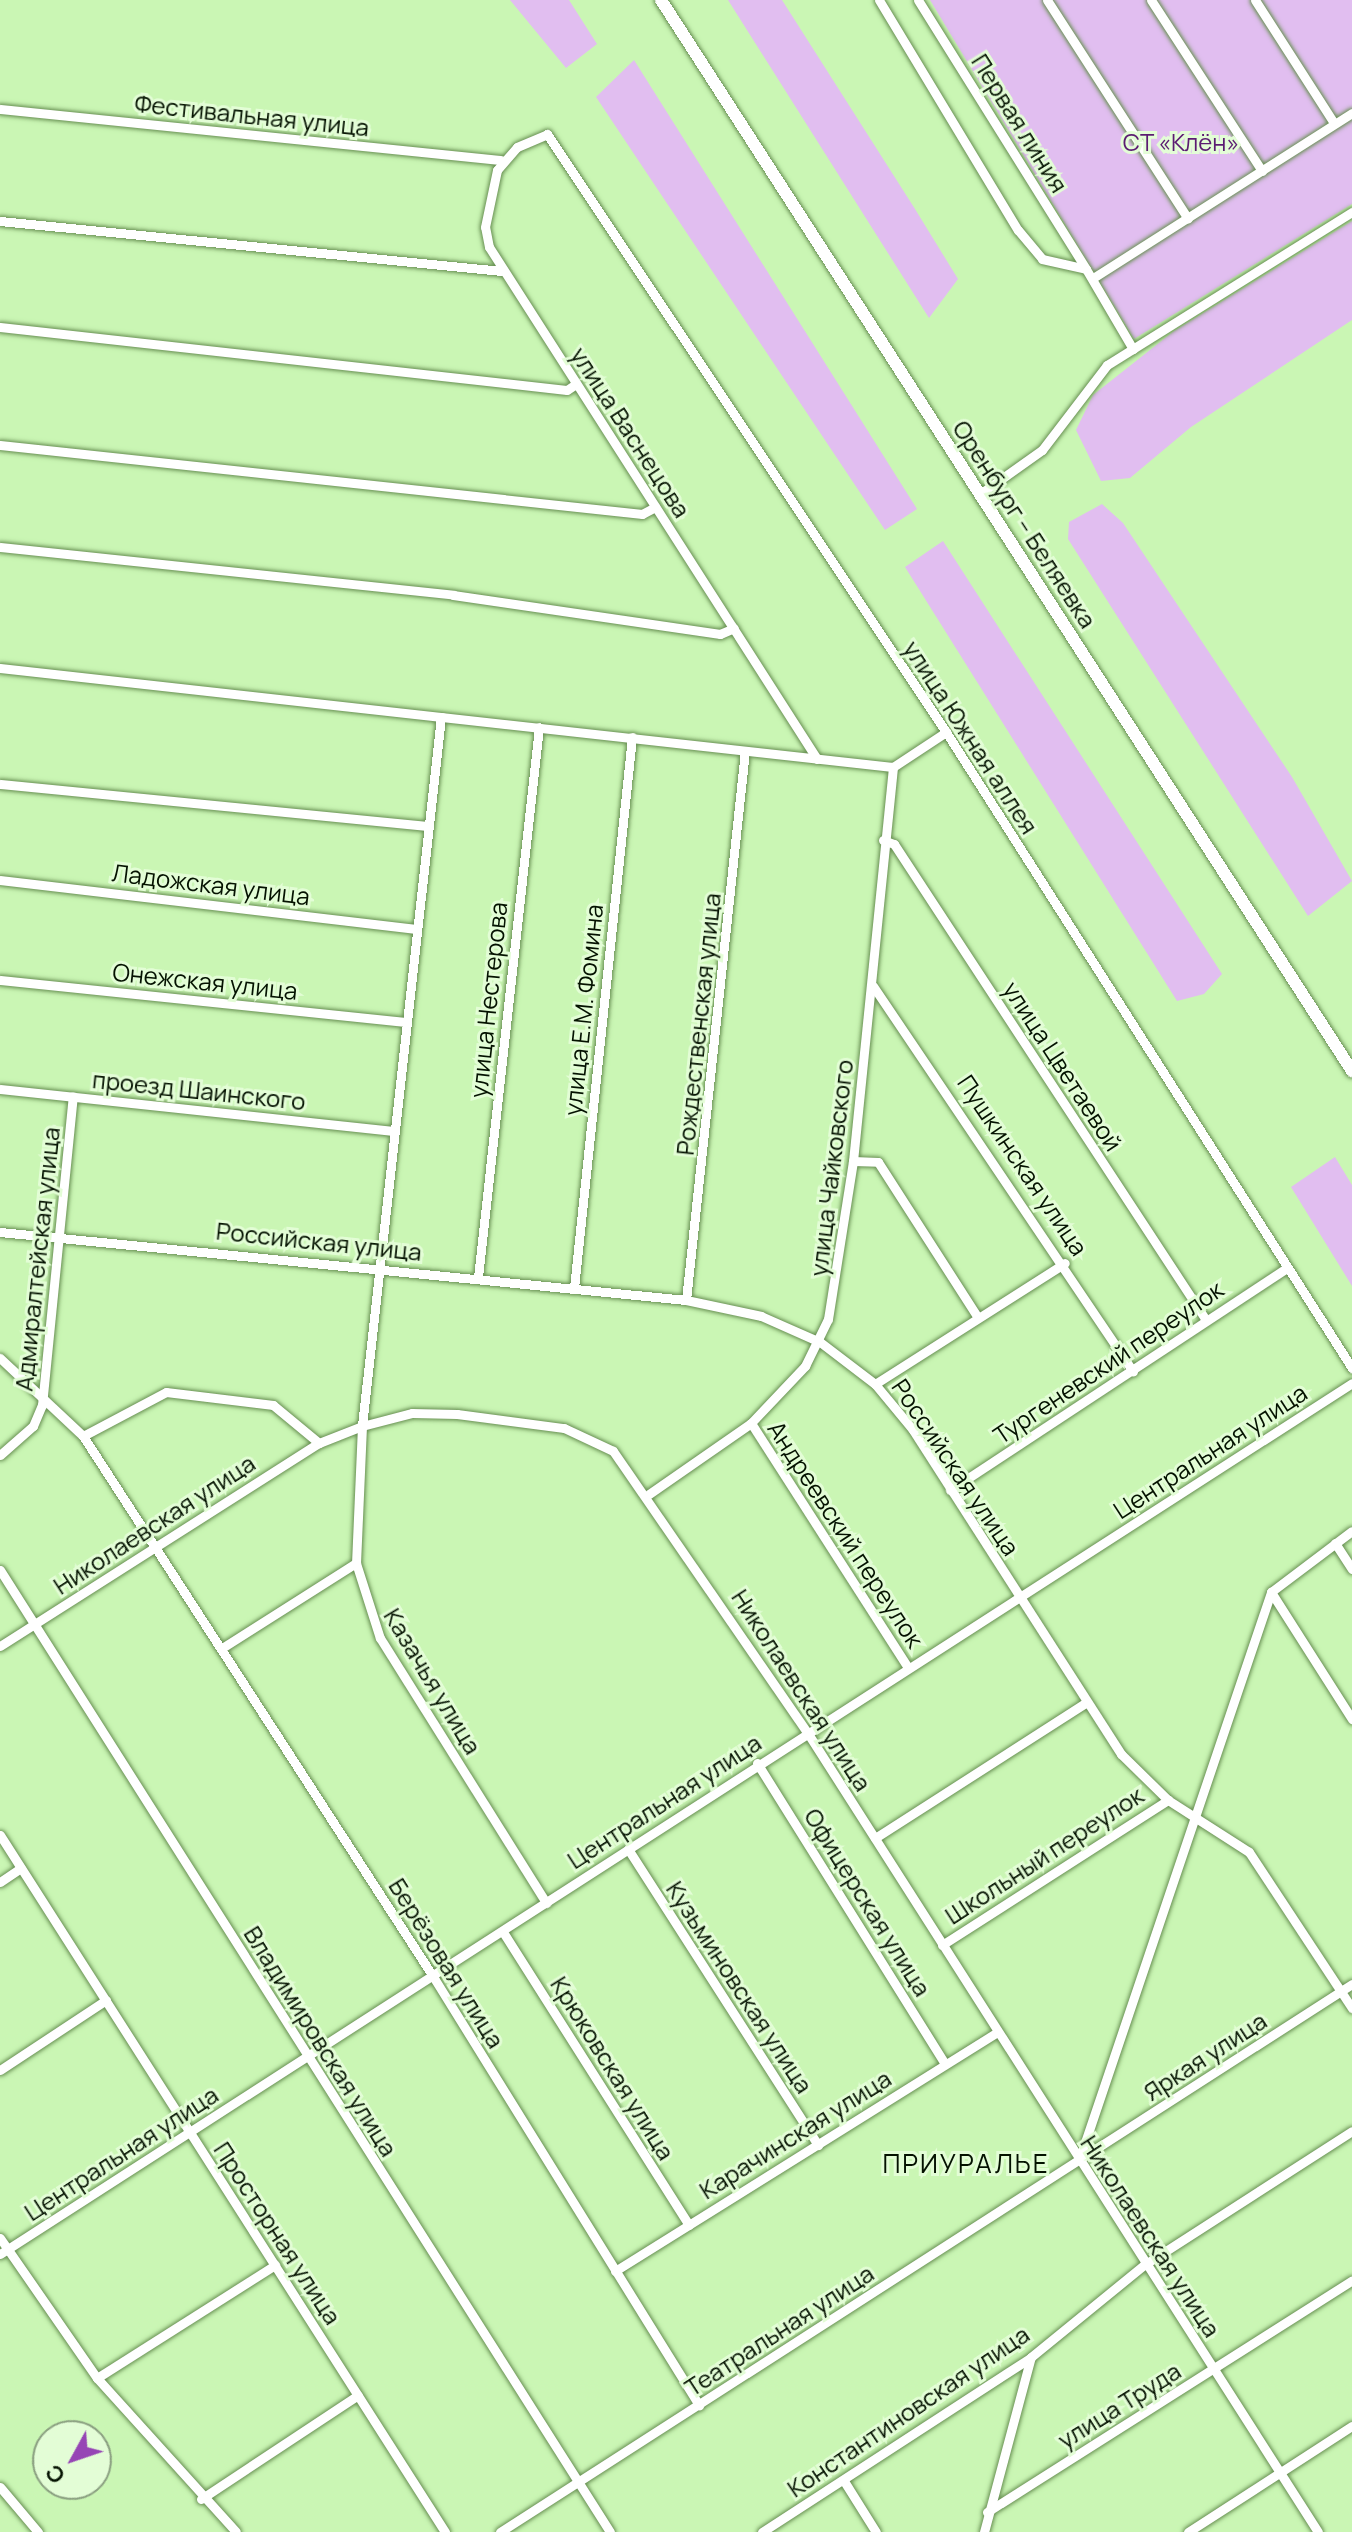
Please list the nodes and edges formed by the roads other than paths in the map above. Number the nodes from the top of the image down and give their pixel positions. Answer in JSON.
{"nodes":[{"id":1,"x":661,"y":0,"type":"edge"},
{"id":2,"x":879,"y":0,"type":"edge"},
{"id":3,"x":918,"y":0,"type":"edge"},
{"id":4,"x":1047,"y":0,"type":"edge"},
{"id":5,"x":1151,"y":0,"type":"edge"},
{"id":6,"x":1255,"y":0,"type":"edge"},
{"id":7,"x":0,"y":109,"type":"edge"},
{"id":8,"x":1352,"y":113,"type":"edge"},
{"id":9,"x":1334,"y":123,"type":"junction"},
{"id":10,"x":500,"y":160,"type":"junction"},
{"id":11,"x":1262,"y":171,"type":"junction"},
{"id":12,"x":1352,"y":212,"type":"edge"},
{"id":13,"x":1188,"y":219,"type":"junction"},
{"id":14,"x":0,"y":221,"type":"edge"},
{"id":15,"x":1086,"y":269,"type":"junction"},
{"id":16,"x":502,"y":271,"type":"junction"},
{"id":17,"x":1093,"y":278,"type":"junction"},
{"id":18,"x":0,"y":327,"type":"edge"},
{"id":19,"x":1133,"y":349,"type":"junction"},
{"id":20,"x":576,"y":384,"type":"junction"},
{"id":21,"x":0,"y":445,"type":"edge"},
{"id":22,"x":980,"y":494,"type":"junction"},
{"id":23,"x":655,"y":507,"type":"junction"},
{"id":24,"x":0,"y":547,"type":"edge"},
{"id":25,"x":734,"y":628,"type":"junction"},
{"id":26,"x":0,"y":668,"type":"edge"},
{"id":27,"x":441,"y":717,"type":"junction"},
{"id":28,"x":539,"y":727,"type":"junction"},
{"id":29,"x":946,"y":732,"type":"junction"},
{"id":30,"x":632,"y":737,"type":"junction"},
{"id":31,"x":745,"y":751,"type":"junction"},
{"id":32,"x":817,"y":759,"type":"junction"},
{"id":33,"x":893,"y":767,"type":"junction"},
{"id":34,"x":0,"y":784,"type":"edge"},
{"id":35,"x":428,"y":826,"type":"junction"},
{"id":36,"x":883,"y":840,"type":"junction"},
{"id":37,"x":0,"y":880,"type":"edge"},
{"id":38,"x":416,"y":929,"type":"junction"},
{"id":39,"x":0,"y":980,"type":"edge"},
{"id":40,"x":873,"y":986,"type":"junction"},
{"id":41,"x":406,"y":1022,"type":"junction"},
{"id":42,"x":1352,"y":1071,"type":"edge"},
{"id":43,"x":0,"y":1089,"type":"edge"},
{"id":44,"x":73,"y":1097,"type":"junction"},
{"id":45,"x":394,"y":1131,"type":"junction"},
{"id":46,"x":853,"y":1161,"type":"junction"},
{"id":47,"x":0,"y":1232,"type":"edge"},
{"id":48,"x":64,"y":1235,"type":"junction"},
{"id":49,"x":1065,"y":1263,"type":"junction"},
{"id":50,"x":378,"y":1266,"type":"junction"},
{"id":51,"x":1287,"y":1268,"type":"junction"},
{"id":52,"x":478,"y":1277,"type":"junction"},
{"id":53,"x":574,"y":1288,"type":"junction"},
{"id":54,"x":686,"y":1300,"type":"junction"},
{"id":55,"x":978,"y":1318,"type":"junction"},
{"id":56,"x":1206,"y":1320,"type":"junction"},
{"id":57,"x":820,"y":1342,"type":"junction"},
{"id":58,"x":0,"y":1358,"type":"edge"},
{"id":59,"x":1352,"y":1368,"type":"edge"},
{"id":60,"x":1133,"y":1371,"type":"junction"},
{"id":61,"x":1352,"y":1383,"type":"edge"},
{"id":62,"x":875,"y":1384,"type":"junction"},
{"id":63,"x":42,"y":1405,"type":"junction"},
{"id":64,"x":751,"y":1423,"type":"junction"},
{"id":65,"x":362,"y":1426,"type":"junction"},
{"id":66,"x":83,"y":1436,"type":"junction"},
{"id":67,"x":319,"y":1443,"type":"junction"},
{"id":68,"x":0,"y":1455,"type":"edge"},
{"id":69,"x":950,"y":1490,"type":"junction"},
{"id":70,"x":649,"y":1494,"type":"junction"},
{"id":71,"x":1352,"y":1531,"type":"edge"},
{"id":72,"x":1335,"y":1543,"type":"junction"},
{"id":73,"x":154,"y":1546,"type":"junction"},
{"id":74,"x":356,"y":1563,"type":"junction"},
{"id":75,"x":1352,"y":1569,"type":"edge"},
{"id":76,"x":0,"y":1570,"type":"edge"},
{"id":77,"x":1271,"y":1592,"type":"junction"},
{"id":78,"x":1020,"y":1597,"type":"junction"},
{"id":79,"x":35,"y":1624,"type":"junction"},
{"id":80,"x":0,"y":1646,"type":"edge"},
{"id":81,"x":222,"y":1648,"type":"junction"},
{"id":82,"x":907,"y":1666,"type":"junction"},
{"id":83,"x":1087,"y":1702,"type":"junction"},
{"id":84,"x":1352,"y":1719,"type":"edge"},
{"id":85,"x":807,"y":1732,"type":"junction"},
{"id":86,"x":757,"y":1763,"type":"junction"},
{"id":87,"x":1168,"y":1800,"type":"junction"},
{"id":88,"x":1193,"y":1813,"type":"junction"},
{"id":89,"x":0,"y":1835,"type":"edge"},
{"id":90,"x":875,"y":1838,"type":"junction"},
{"id":91,"x":628,"y":1849,"type":"junction"},
{"id":92,"x":21,"y":1868,"type":"junction"},
{"id":93,"x":0,"y":1882,"type":"edge"},
{"id":94,"x":546,"y":1903,"type":"junction"},
{"id":95,"x":503,"y":1932,"type":"junction"},
{"id":96,"x":942,"y":1945,"type":"junction"},
{"id":97,"x":434,"y":1978,"type":"junction"},
{"id":98,"x":1352,"y":1984,"type":"edge"},
{"id":99,"x":1341,"y":1991,"type":"junction"},
{"id":100,"x":106,"y":2000,"type":"junction"},
{"id":101,"x":1352,"y":2008,"type":"edge"},
{"id":102,"x":997,"y":2032,"type":"junction"},
{"id":103,"x":307,"y":2057,"type":"junction"},
{"id":104,"x":944,"y":2062,"type":"junction"},
{"id":105,"x":0,"y":2070,"type":"edge"},
{"id":106,"x":1352,"y":2131,"type":"edge"},
{"id":107,"x":190,"y":2132,"type":"junction"},
{"id":108,"x":818,"y":2145,"type":"junction"},
{"id":109,"x":1079,"y":2161,"type":"junction"},
{"id":110,"x":689,"y":2225,"type":"junction"},
{"id":111,"x":0,"y":2238,"type":"edge"},
{"id":112,"x":3,"y":2252,"type":"edge"},
{"id":113,"x":275,"y":2265,"type":"junction"},
{"id":114,"x":1144,"y":2265,"type":"junction"},
{"id":115,"x":615,"y":2271,"type":"junction"},
{"id":116,"x":1352,"y":2280,"type":"edge"},
{"id":117,"x":1031,"y":2357,"type":"junction"},
{"id":118,"x":1213,"y":2370,"type":"junction"},
{"id":119,"x":97,"y":2378,"type":"junction"},
{"id":120,"x":358,"y":2395,"type":"junction"},
{"id":121,"x":699,"y":2405,"type":"junction"},
{"id":122,"x":1352,"y":2426,"type":"edge"},
{"id":123,"x":1280,"y":2473,"type":"junction"},
{"id":124,"x":844,"y":2481,"type":"junction"},
{"id":125,"x":580,"y":2482,"type":"junction"},
{"id":126,"x":0,"y":2487,"type":"edge"},
{"id":127,"x":201,"y":2499,"type":"junction"},
{"id":128,"x":987,"y":2512,"type":"junction"},
{"id":129,"x":38,"y":2532,"type":"edge"},
{"id":130,"x":236,"y":2532,"type":"edge"},
{"id":131,"x":445,"y":2532,"type":"edge"},
{"id":132,"x":500,"y":2532,"type":"edge"},
{"id":133,"x":610,"y":2532,"type":"edge"},
{"id":134,"x":762,"y":2532,"type":"edge"},
{"id":135,"x":876,"y":2532,"type":"edge"},
{"id":136,"x":984,"y":2532,"type":"edge"},
{"id":137,"x":1188,"y":2532,"type":"edge"},
{"id":138,"x":1318,"y":2532,"type":"edge"}],
"edges":[{"from":1,"to":22,"type":"main road","name":"Оренбург – Беляевка"},
{"from":2,"to":15,"type":"street"},
{"from":3,"to":15,"type":"street","name":"Первая линия"},
{"from":4,"to":13,"type":"street"},
{"from":5,"to":11,"type":"street"},
{"from":6,"to":9,"type":"street"},
{"from":7,"to":10,"type":"street","name":"Фестивальная улица"},
{"from":8,"to":9,"type":"street"},
{"from":9,"to":11,"type":"street"},
{"from":10,"to":16,"type":"street","name":"улица Васнецова"},
{"from":10,"to":29,"type":"street","name":"улица Южная аллея"},
{"from":11,"to":13,"type":"street"},
{"from":12,"to":19,"type":"street"},
{"from":13,"to":17,"type":"street"},
{"from":14,"to":16,"type":"street"},
{"from":15,"to":17,"type":"street","name":"Первая линия"},
{"from":16,"to":20,"type":"street","name":"улица Васнецова"},
{"from":17,"to":19,"type":"street","name":"Первая линия"},
{"from":18,"to":20,"type":"street"},
{"from":19,"to":22,"type":"street"},
{"from":20,"to":23,"type":"street","name":"улица Васнецова"},
{"from":21,"to":23,"type":"street"},
{"from":22,"to":42,"type":"main road","name":"Оренбург – Беляевка"},
{"from":23,"to":25,"type":"street","name":"улица Васнецова"},
{"from":24,"to":25,"type":"street"},
{"from":25,"to":32,"type":"street","name":"улица Васнецова"},
{"from":26,"to":27,"type":"street"},
{"from":27,"to":28,"type":"street"},
{"from":27,"to":35,"type":"street"},
{"from":28,"to":30,"type":"street"},
{"from":28,"to":52,"type":"street","name":"улица Нестерова"},
{"from":29,"to":33,"type":"street"},
{"from":29,"to":51,"type":"street","name":"улица Южная аллея"},
{"from":30,"to":31,"type":"street"},
{"from":30,"to":53,"type":"street","name":"улица Е.М. Фомина"},
{"from":31,"to":32,"type":"street"},
{"from":31,"to":54,"type":"street","name":"Рождественская улица"},
{"from":32,"to":33,"type":"street"},
{"from":33,"to":36,"type":"street","name":"улица Чайковского"},
{"from":34,"to":35,"type":"street"},
{"from":35,"to":38,"type":"street"},
{"from":36,"to":40,"type":"street","name":"улица Чайковского"},
{"from":36,"to":56,"type":"street","name":"улица Цветаевой"},
{"from":37,"to":38,"type":"street","name":"Ладожская улица"},
{"from":38,"to":41,"type":"street"},
{"from":39,"to":41,"type":"street","name":"Онежская улица"},
{"from":40,"to":46,"type":"street","name":"улица Чайковского"},
{"from":40,"to":49,"type":"street","name":"Пушкинская улица"},
{"from":41,"to":45,"type":"street"},
{"from":43,"to":44,"type":"street","name":"проезд Шаинского"},
{"from":44,"to":45,"type":"street","name":"проезд Шаинского"},
{"from":44,"to":48,"type":"street","name":"Адмиралтейская улица"},
{"from":45,"to":50,"type":"street"},
{"from":46,"to":55,"type":"street"},
{"from":46,"to":57,"type":"street","name":"улица Чайковского"},
{"from":47,"to":48,"type":"street","name":"Российская улица"},
{"from":48,"to":50,"type":"street","name":"Российская улица"},
{"from":48,"to":63,"type":"street","name":"Адмиралтейская улица"},
{"from":49,"to":55,"type":"street"},
{"from":49,"to":60,"type":"street","name":"Пушкинская улица"},
{"from":50,"to":52,"type":"street","name":"Российская улица"},
{"from":50,"to":65,"type":"street","name":"Казачья улица"},
{"from":51,"to":56,"type":"street","name":"Тургеневский переулок"},
{"from":51,"to":59,"type":"street","name":"улица Южная аллея"},
{"from":52,"to":53,"type":"street","name":"Российская улица"},
{"from":53,"to":54,"type":"street","name":"Российская улица"},
{"from":54,"to":57,"type":"street","name":"Российская улица"},
{"from":55,"to":62,"type":"street"},
{"from":56,"to":60,"type":"street","name":"Тургеневский переулок"},
{"from":57,"to":62,"type":"street","name":"Российская улица"},
{"from":57,"to":64,"type":"street","name":"улица Чайковского"},
{"from":58,"to":63,"type":"street"},
{"from":60,"to":69,"type":"street","name":"Тургеневский переулок"},
{"from":61,"to":78,"type":"street","name":"Центральная улица"},
{"from":62,"to":69,"type":"street","name":"Российская улица"},
{"from":63,"to":66,"type":"street"},
{"from":63,"to":68,"type":"street","name":"Адмиралтейская улица"},
{"from":64,"to":70,"type":"street","name":"улица Чайковского"},
{"from":64,"to":82,"type":"street","name":"Андреевский переулок"},
{"from":65,"to":67,"type":"street","name":"Николаевская улица"},
{"from":65,"to":70,"type":"street","name":"Николаевская улица"},
{"from":65,"to":74,"type":"street","name":"Казачья улица"},
{"from":66,"to":67,"type":"street"},
{"from":66,"to":73,"type":"street","name":"Берёзовая улица"},
{"from":67,"to":73,"type":"street","name":"Николаевская улица"},
{"from":69,"to":78,"type":"street","name":"Российская улица"},
{"from":70,"to":85,"type":"street","name":"Николаевская улица"},
{"from":71,"to":72,"type":"street"},
{"from":72,"to":75,"type":"street"},
{"from":72,"to":77,"type":"street"},
{"from":73,"to":79,"type":"street","name":"Николаевская улица"},
{"from":73,"to":81,"type":"street","name":"Берёзовая улица"},
{"from":74,"to":81,"type":"street"},
{"from":74,"to":94,"type":"street","name":"Казачья улица"},
{"from":76,"to":79,"type":"street","name":"Владимировская улица"},
{"from":77,"to":84,"type":"street"},
{"from":77,"to":88,"type":"street"},
{"from":78,"to":82,"type":"street","name":"Центральная улица"},
{"from":78,"to":83,"type":"street","name":"Российская улица"},
{"from":79,"to":80,"type":"street","name":"Николаевская улица"},
{"from":79,"to":103,"type":"street","name":"Владимировская улица"},
{"from":81,"to":97,"type":"street","name":"Берёзовая улица"},
{"from":82,"to":85,"type":"street","name":"Центральная улица"},
{"from":83,"to":87,"type":"street","name":"Российская улица"},
{"from":83,"to":90,"type":"street"},
{"from":85,"to":86,"type":"street","name":"Центральная улица"},
{"from":85,"to":90,"type":"street","name":"Николаевская улица"},
{"from":86,"to":91,"type":"street","name":"Центральная улица"},
{"from":86,"to":104,"type":"street","name":"Офицерская улица"},
{"from":87,"to":88,"type":"street","name":"Российская улица"},
{"from":87,"to":96,"type":"street","name":"Школьный переулок"},
{"from":88,"to":99,"type":"street","name":"Российская улица"},
{"from":88,"to":109,"type":"street"},
{"from":89,"to":92,"type":"street","name":"Просторная улица"},
{"from":90,"to":96,"type":"street","name":"Николаевская улица"},
{"from":91,"to":94,"type":"street","name":"Центральная улица"},
{"from":91,"to":108,"type":"street","name":"Кузьминовская улица"},
{"from":92,"to":93,"type":"street"},
{"from":92,"to":100,"type":"street","name":"Просторная улица"},
{"from":94,"to":95,"type":"street","name":"Центральная улица"},
{"from":95,"to":97,"type":"street","name":"Центральная улица"},
{"from":95,"to":110,"type":"street","name":"Крюковская улица"},
{"from":96,"to":102,"type":"street","name":"Николаевская улица"},
{"from":97,"to":103,"type":"street","name":"Центральная улица"},
{"from":97,"to":115,"type":"street","name":"Берёзовая улица"},
{"from":98,"to":99,"type":"street","name":"Яркая улица"},
{"from":99,"to":101,"type":"street","name":"Российская улица"},
{"from":99,"to":109,"type":"street","name":"Яркая улица"},
{"from":100,"to":105,"type":"street"},
{"from":100,"to":107,"type":"street","name":"Просторная улица"},
{"from":102,"to":104,"type":"street","name":"Карачинская улица"},
{"from":102,"to":109,"type":"street","name":"Николаевская улица"},
{"from":103,"to":107,"type":"street","name":"Центральная улица"},
{"from":103,"to":125,"type":"street","name":"Владимировская улица"},
{"from":104,"to":108,"type":"street","name":"Карачинская улица"},
{"from":106,"to":114,"type":"street","name":"Константиновская улица"},
{"from":107,"to":112,"type":"street","name":"Центральная улица"},
{"from":107,"to":113,"type":"street","name":"Просторная улица"},
{"from":108,"to":110,"type":"street","name":"Карачинская улица"},
{"from":109,"to":114,"type":"street","name":"Николаевская улица"},
{"from":109,"to":121,"type":"street","name":"Театральная улица"},
{"from":110,"to":115,"type":"street","name":"Карачинская улица"},
{"from":111,"to":112,"type":"street"},
{"from":112,"to":119,"type":"street"},
{"from":113,"to":119,"type":"street"},
{"from":113,"to":120,"type":"street","name":"Просторная улица"},
{"from":114,"to":117,"type":"street","name":"Константиновская улица"},
{"from":114,"to":118,"type":"street","name":"Николаевская улица"},
{"from":115,"to":121,"type":"street","name":"Берёзовая улица"},
{"from":116,"to":118,"type":"street","name":"улица Труда"},
{"from":117,"to":124,"type":"street","name":"Константиновская улица"},
{"from":117,"to":128,"type":"street"},
{"from":118,"to":123,"type":"street","name":"Николаевская улица"},
{"from":118,"to":128,"type":"street","name":"улица Труда"},
{"from":119,"to":127,"type":"street"},
{"from":120,"to":127,"type":"street"},
{"from":120,"to":131,"type":"street","name":"Просторная улица"},
{"from":121,"to":125,"type":"street","name":"Театральная улица"},
{"from":122,"to":123,"type":"street"},
{"from":123,"to":137,"type":"street"},
{"from":123,"to":138,"type":"street","name":"Николаевская улица"},
{"from":124,"to":134,"type":"street","name":"Константиновская улица"},
{"from":124,"to":135,"type":"street"},
{"from":125,"to":132,"type":"street","name":"Театральная улица"},
{"from":125,"to":133,"type":"street","name":"Владимировская улица"},
{"from":126,"to":129,"type":"street"},
{"from":127,"to":130,"type":"street"},
{"from":128,"to":136,"type":"street"}]}
